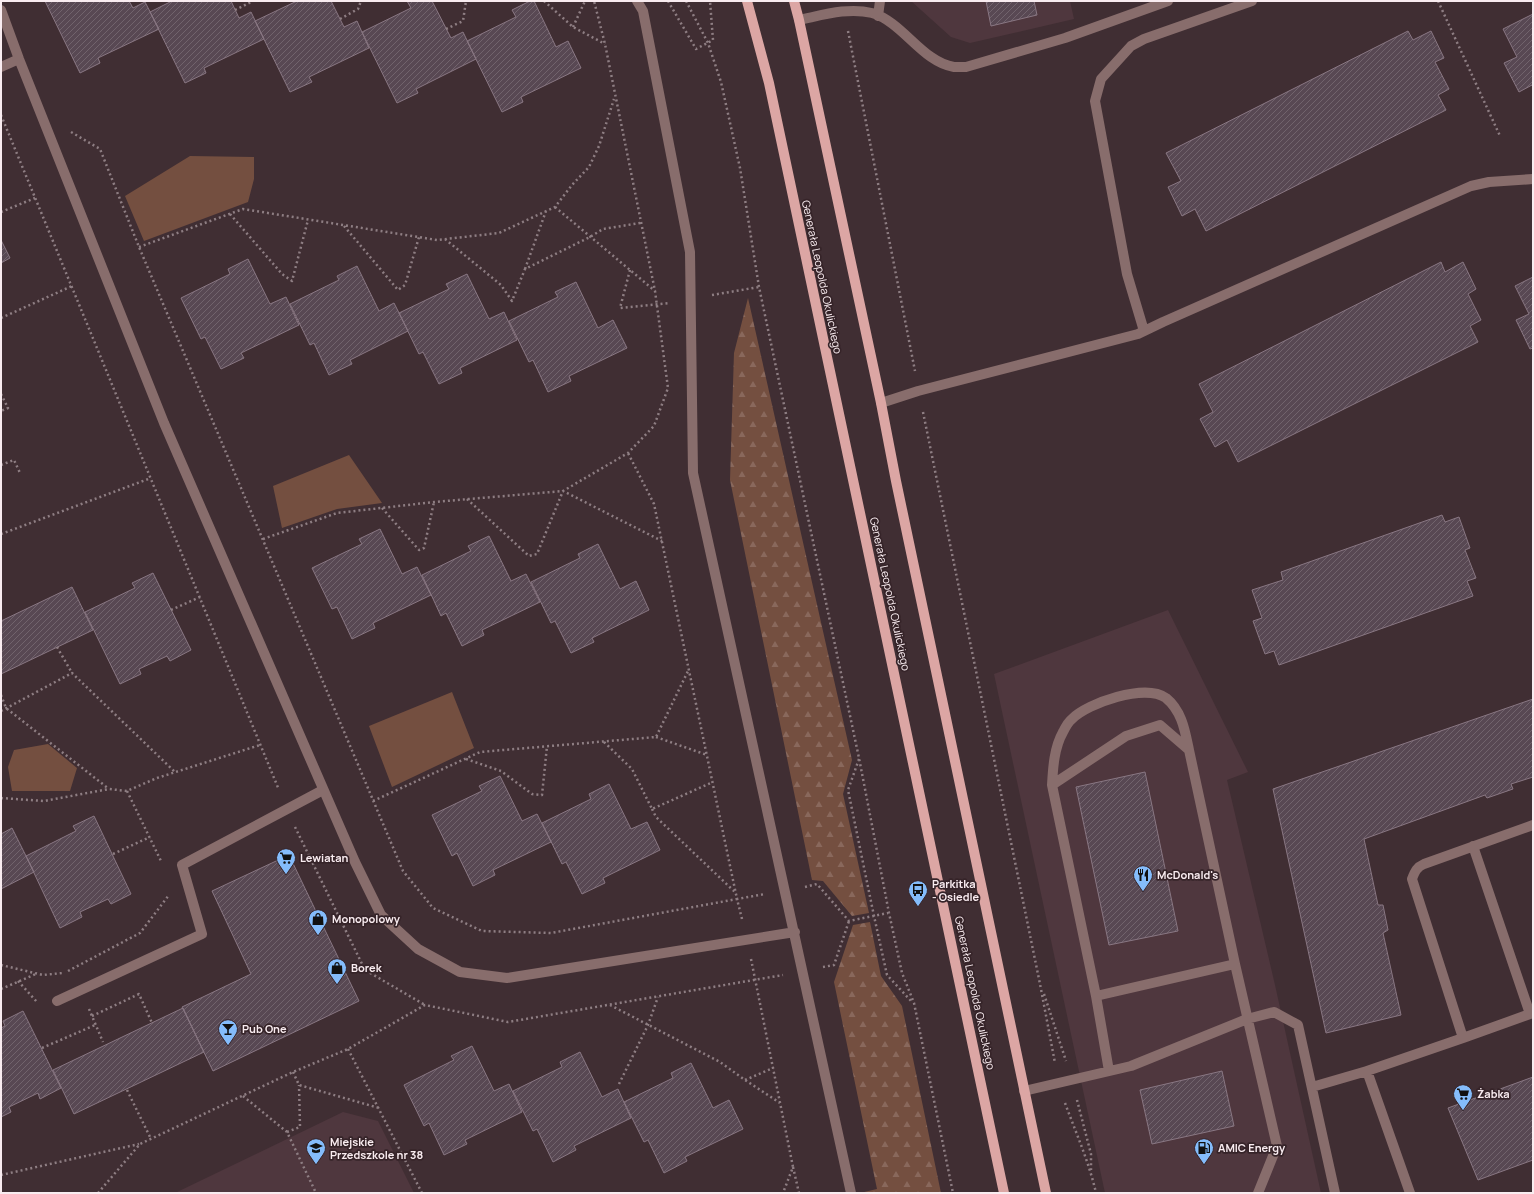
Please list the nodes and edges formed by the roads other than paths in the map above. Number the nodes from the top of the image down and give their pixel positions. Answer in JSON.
{"nodes":[{"id":1,"x":637,"y":1,"type":"edge"},
{"id":2,"x":748,"y":1,"type":"edge"},
{"id":3,"x":794,"y":1,"type":"edge"},
{"id":4,"x":880,"y":1,"type":"edge"},
{"id":5,"x":1168,"y":1,"type":"edge"},
{"id":6,"x":1252,"y":1,"type":"edge"},
{"id":7,"x":1146,"y":5,"type":"edge"},
{"id":8,"x":1,"y":10,"type":"edge"},
{"id":9,"x":878,"y":16,"type":"junction"},
{"id":10,"x":800,"y":20,"type":"junction"},
{"id":11,"x":18,"y":59,"type":"junction"},
{"id":12,"x":1,"y":67,"type":"edge"},
{"id":13,"x":1533,"y":179,"type":"edge"},
{"id":14,"x":1144,"y":331,"type":"junction"},
{"id":15,"x":881,"y":402,"type":"junction"},
{"id":16,"x":1189,"y":750,"type":"junction"},
{"id":17,"x":1052,"y":785,"type":"junction"},
{"id":18,"x":323,"y":790,"type":"junction"},
{"id":19,"x":1533,"y":825,"type":"edge"},
{"id":20,"x":1473,"y":846,"type":"junction"},
{"id":21,"x":795,"y":932,"type":"junction"},
{"id":22,"x":1235,"y":964,"type":"junction"},
{"id":23,"x":1096,"y":996,"type":"junction"},
{"id":24,"x":57,"y":1001,"type":"dead end"},
{"id":25,"x":1532,"y":1014,"type":"edge"},
{"id":26,"x":1247,"y":1019,"type":"junction"},
{"id":27,"x":1463,"y":1038,"type":"junction"},
{"id":28,"x":1109,"y":1071,"type":"junction"},
{"id":29,"x":1367,"y":1071,"type":"junction"},
{"id":30,"x":1312,"y":1088,"type":"junction"},
{"id":31,"x":1024,"y":1091,"type":"junction"},
{"id":32,"x":851,"y":1193,"type":"edge"},
{"id":33,"x":1004,"y":1193,"type":"edge"},
{"id":34,"x":1046,"y":1193,"type":"edge"},
{"id":35,"x":1258,"y":1193,"type":"edge"},
{"id":36,"x":1335,"y":1193,"type":"edge"},
{"id":37,"x":1410,"y":1193,"type":"edge"}],
"edges":[{"from":1,"to":21,"type":"street"},
{"from":2,"to":33,"type":"main road","name":"Generała Leopolda Okulickiego"},
{"from":3,"to":10,"type":"main road"},
{"from":4,"to":9,"type":"street"},
{"from":5,"to":7,"type":"street"},
{"from":6,"to":14,"type":"street"},
{"from":7,"to":9,"type":"street"},
{"from":8,"to":11,"type":"street"},
{"from":9,"to":10,"type":"street"},
{"from":10,"to":15,"type":"main road"},
{"from":11,"to":12,"type":"street"},
{"from":11,"to":18,"type":"street"},
{"from":13,"to":14,"type":"street"},
{"from":14,"to":15,"type":"street"},
{"from":15,"to":31,"type":"main road"},
{"from":16,"to":17,"type":"street"},
{"from":16,"to":17,"type":"street"},
{"from":16,"to":22,"type":"street"},
{"from":17,"to":23,"type":"street"},
{"from":18,"to":21,"type":"street"},
{"from":18,"to":24,"type":"street"},
{"from":19,"to":20,"type":"street"},
{"from":20,"to":25,"type":"street"},
{"from":20,"to":27,"type":"street"},
{"from":21,"to":32,"type":"street"},
{"from":22,"to":23,"type":"street"},
{"from":22,"to":26,"type":"street"},
{"from":23,"to":28,"type":"street"},
{"from":25,"to":27,"type":"street"},
{"from":26,"to":28,"type":"street"},
{"from":26,"to":30,"type":"street"},
{"from":26,"to":35,"type":"street"},
{"from":27,"to":29,"type":"street"},
{"from":28,"to":31,"type":"street"},
{"from":29,"to":30,"type":"street"},
{"from":29,"to":37,"type":"street"},
{"from":30,"to":36,"type":"street"},
{"from":31,"to":34,"type":"main road"}]}
